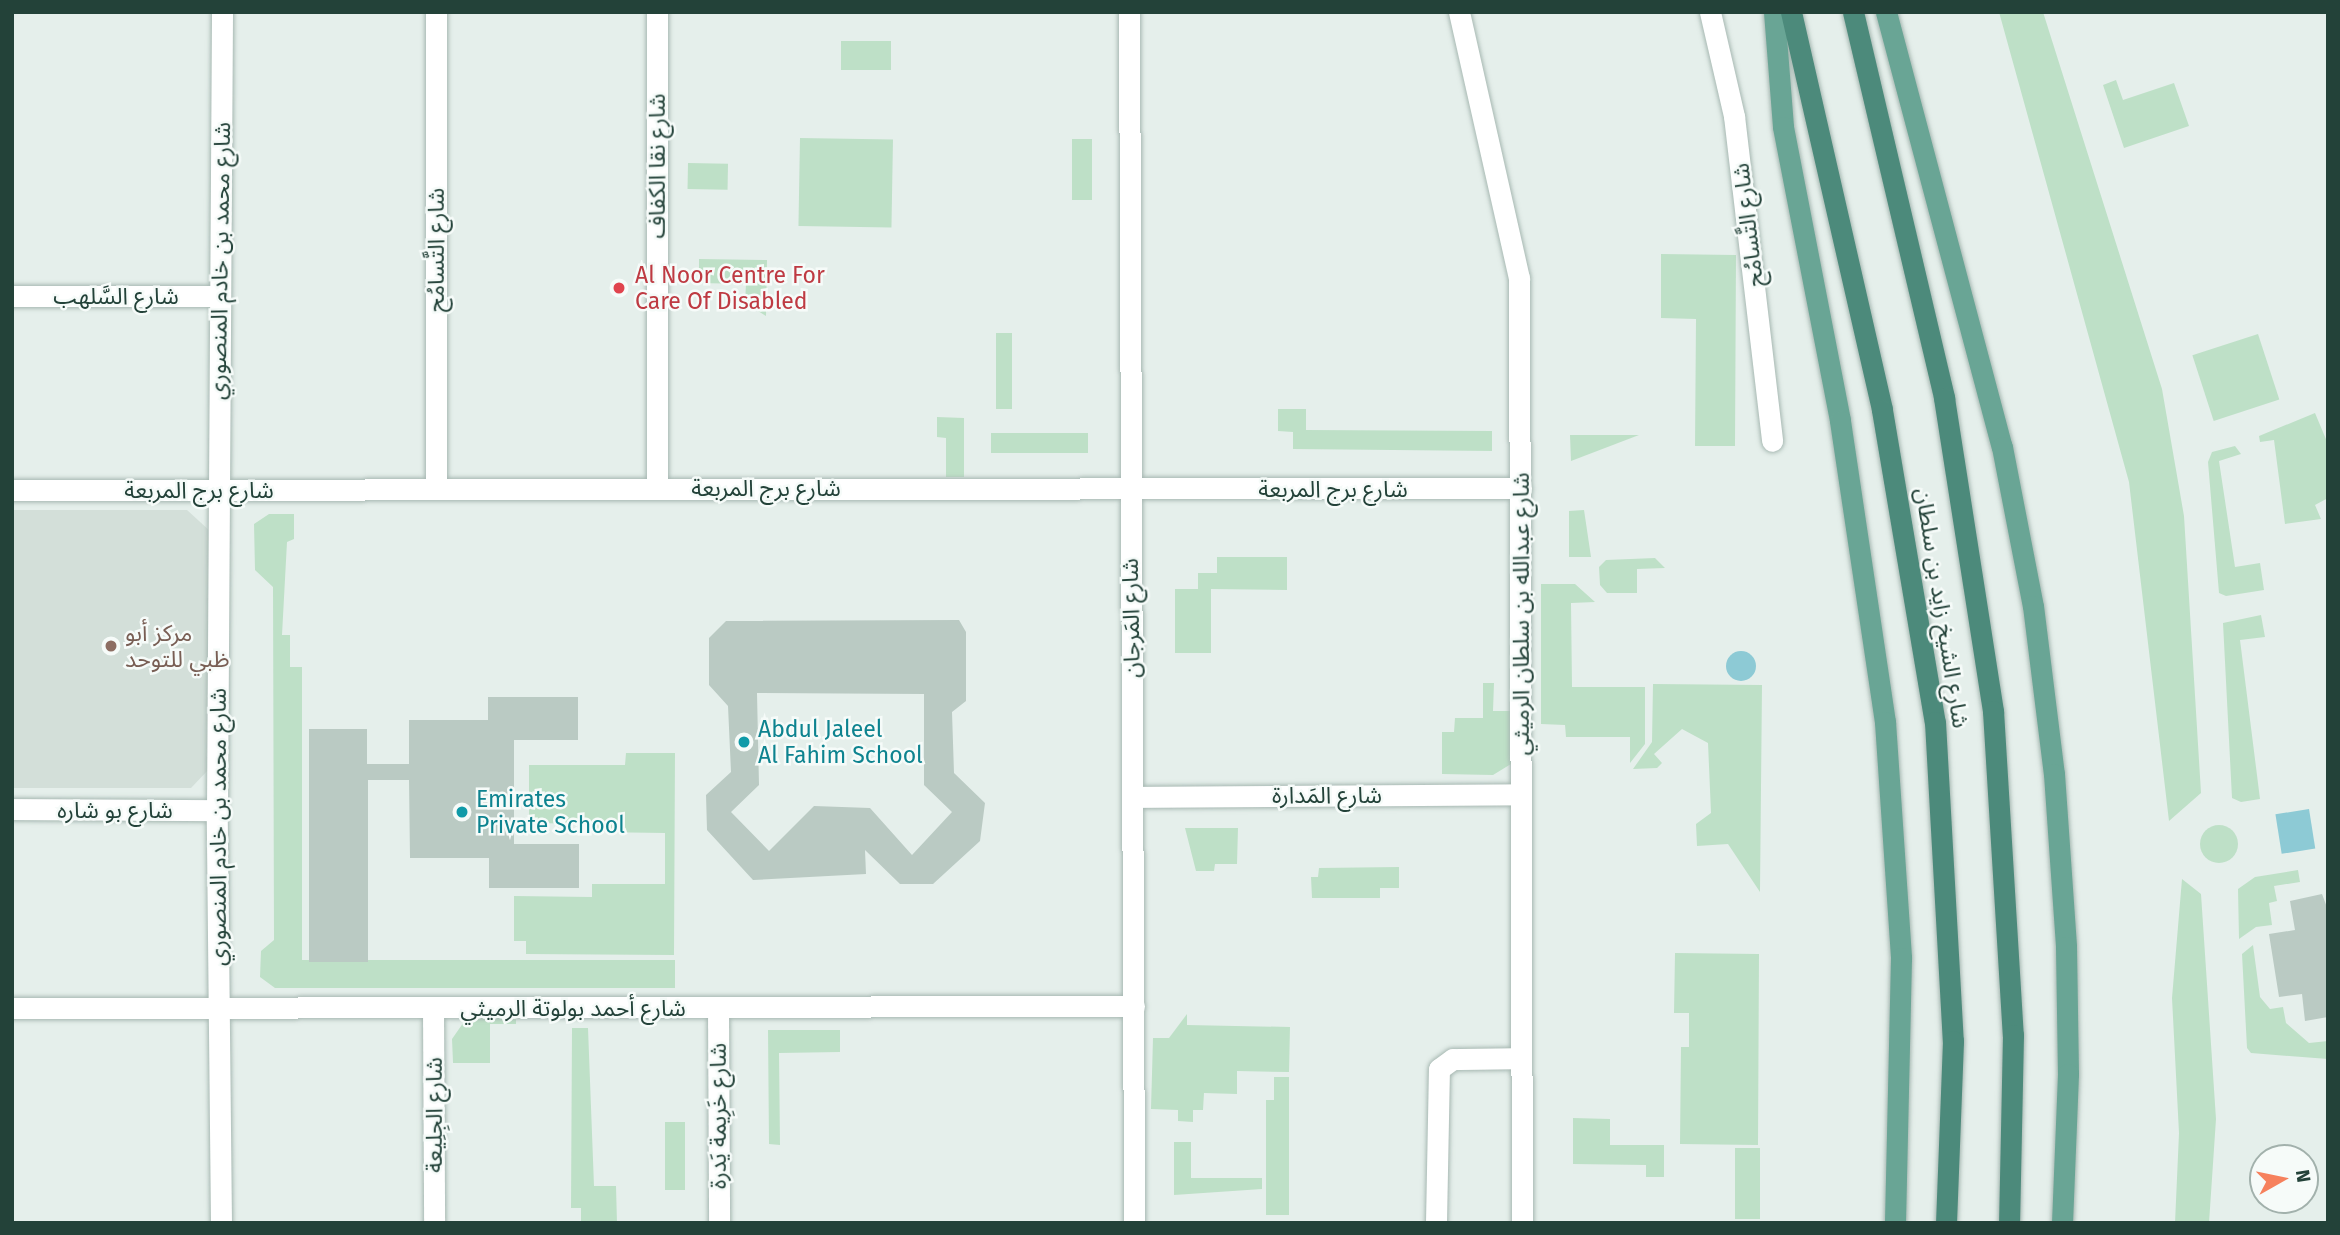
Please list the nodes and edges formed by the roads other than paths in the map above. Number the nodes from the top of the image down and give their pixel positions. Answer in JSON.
{"nodes":[{"id":1,"x":222,"y":12,"type":"edge"},
{"id":2,"x":436,"y":12,"type":"edge"},
{"id":3,"x":657,"y":12,"type":"edge"},
{"id":4,"x":1129,"y":12,"type":"edge"},
{"id":5,"x":1459,"y":12,"type":"edge"},
{"id":6,"x":1710,"y":12,"type":"edge"},
{"id":7,"x":1774,"y":12,"type":"edge"},
{"id":8,"x":1791,"y":12,"type":"edge"},
{"id":9,"x":1853,"y":12,"type":"edge"},
{"id":10,"x":1886,"y":12,"type":"edge"},
{"id":11,"x":12,"y":296,"type":"edge"},
{"id":12,"x":220,"y":296,"type":"junction"},
{"id":13,"x":1772,"y":441,"type":"dead end"},
{"id":14,"x":436,"y":488,"type":"junction"},
{"id":15,"x":657,"y":488,"type":"junction"},
{"id":16,"x":1521,"y":488,"type":"junction"},
{"id":17,"x":12,"y":490,"type":"edge"},
{"id":18,"x":1130,"y":490,"type":"junction"},
{"id":19,"x":218,"y":491,"type":"junction"},
{"id":20,"x":1521,"y":794,"type":"junction"},
{"id":21,"x":1133,"y":797,"type":"junction"},
{"id":22,"x":12,"y":809,"type":"edge"},
{"id":23,"x":217,"y":810,"type":"junction"},
{"id":24,"x":1134,"y":1006,"type":"junction"},
{"id":25,"x":12,"y":1008,"type":"edge"},
{"id":26,"x":219,"y":1008,"type":"junction"},
{"id":27,"x":433,"y":1008,"type":"junction"},
{"id":28,"x":718,"y":1009,"type":"junction"},
{"id":29,"x":1521,"y":1058,"type":"junction"},
{"id":30,"x":221,"y":1223,"type":"edge"},
{"id":31,"x":434,"y":1223,"type":"edge"},
{"id":32,"x":719,"y":1223,"type":"edge"},
{"id":33,"x":1134,"y":1223,"type":"edge"},
{"id":34,"x":1436,"y":1223,"type":"edge"},
{"id":35,"x":1522,"y":1223,"type":"edge"},
{"id":36,"x":1895,"y":1223,"type":"edge"},
{"id":37,"x":1946,"y":1223,"type":"edge"},
{"id":38,"x":2008,"y":1223,"type":"edge"},
{"id":39,"x":2062,"y":1223,"type":"edge"}],
"edges":[{"from":1,"to":12,"type":"street","name":"شارع محمد بن خادم المنصوري"},
{"from":2,"to":14,"type":"street","name":"شارع التَّسامُح"},
{"from":3,"to":15,"type":"street","name":"شارع نقا الكفاف"},
{"from":4,"to":18,"type":"street","name":"شارع المَرجان"},
{"from":5,"to":16,"type":"street","name":"شارع عبدالله بن سلطان الرميثي"},
{"from":6,"to":13,"type":"street","name":"شارع التَّسامُح"},
{"from":7,"to":36,"type":"main road"},
{"from":8,"to":37,"type":"highway","name":"شارع الشيخ زايد بن سلطان"},
{"from":9,"to":38,"type":"highway","name":"شارع الشيخ زايد بن سلطان"},
{"from":10,"to":39,"type":"main road"},
{"from":11,"to":12,"type":"street","name":"شارع السَّلهب"},
{"from":12,"to":19,"type":"street","name":"شارع محمد بن خادم المنصوري"},
{"from":14,"to":15,"type":"street","name":"شارع برج المربعة"},
{"from":14,"to":19,"type":"street","name":"شارع برج المربعة"},
{"from":15,"to":18,"type":"street","name":"شارع برج المربعة"},
{"from":16,"to":18,"type":"street","name":"شارع برج المربعة"},
{"from":16,"to":20,"type":"street","name":"شارع عبدالله بن سلطان الرميثي"},
{"from":17,"to":19,"type":"street","name":"شارع برج المربعة"},
{"from":18,"to":21,"type":"street","name":"شارع المَرجان"},
{"from":19,"to":23,"type":"street","name":"شارع محمد بن خادم المنصوري"},
{"from":20,"to":21,"type":"street","name":"شارع المَدارة"},
{"from":20,"to":29,"type":"street","name":"شارع عبدالله بن سلطان الرميثي"},
{"from":21,"to":24,"type":"street","name":"شارع المَرجان"},
{"from":22,"to":23,"type":"street","name":"شارع بو شاره"},
{"from":23,"to":26,"type":"street","name":"شارع محمد بن خادم المنصوري"},
{"from":24,"to":28,"type":"street","name":"شارع أحمد بولوتة الرميثي"},
{"from":24,"to":33,"type":"street","name":"شارع المَرجان"},
{"from":25,"to":26,"type":"street","name":"شارع أحمد بولوتة الرميثي"},
{"from":26,"to":27,"type":"street","name":"شارع أحمد بولوتة الرميثي"},
{"from":26,"to":30,"type":"street","name":"شارع محمد بن خادم المنصوري"},
{"from":27,"to":28,"type":"street","name":"شارع أحمد بولوتة الرميثي"},
{"from":27,"to":31,"type":"street","name":"شارع الجِلِيعة"},
{"from":28,"to":32,"type":"street","name":"شارع خَرِيمة يَدرة"},
{"from":29,"to":34,"type":"street"},
{"from":29,"to":35,"type":"street","name":"شارع عبدالله بن سلطان الرميثي"}]}
